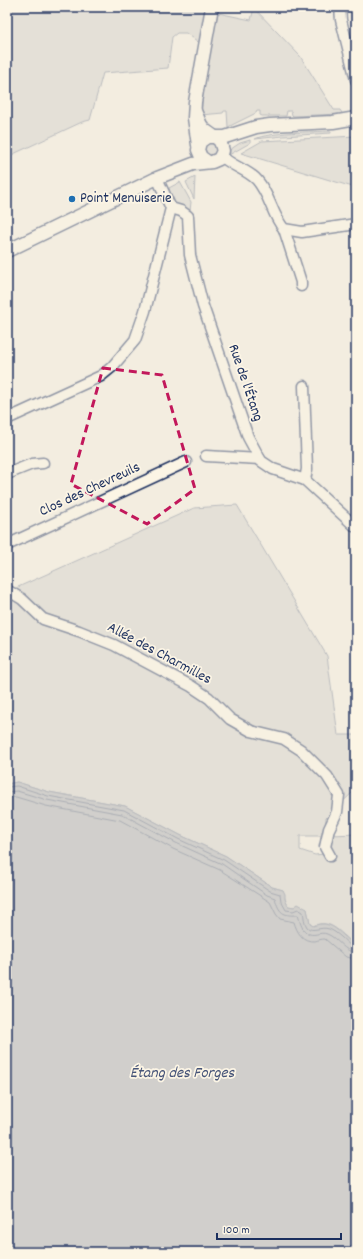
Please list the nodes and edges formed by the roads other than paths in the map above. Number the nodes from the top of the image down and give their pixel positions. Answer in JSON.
{"nodes":[{"id":1,"x":212,"y":7,"type":"edge"},
{"id":2,"x":340,"y":7,"type":"edge"},
{"id":3,"x":356,"y":80,"type":"edge"},
{"id":4,"x":195,"y":111,"type":"junction"},
{"id":5,"x":356,"y":118,"type":"edge"},
{"id":6,"x":356,"y":126,"type":"edge"},
{"id":7,"x":214,"y":137,"type":"junction"},
{"id":8,"x":198,"y":148,"type":"junction"},
{"id":9,"x":216,"y":158,"type":"junction"},
{"id":10,"x":156,"y":178,"type":"junction"},
{"id":11,"x":171,"y":208,"type":"junction"},
{"id":12,"x":356,"y":224,"type":"edge"},
{"id":13,"x":284,"y":229,"type":"junction"},
{"id":14,"x":7,"y":251,"type":"edge"},
{"id":15,"x":301,"y":286,"type":"dead end"},
{"id":16,"x":304,"y":386,"type":"dead end"},
{"id":17,"x":7,"y":419,"type":"edge"},
{"id":18,"x":206,"y":456,"type":"dead end"},
{"id":19,"x":260,"y":458,"type":"junction"},
{"id":20,"x":186,"y":462,"type":"dead end"},
{"id":21,"x":43,"y":463,"type":"dead end"},
{"id":22,"x":7,"y":474,"type":"edge"},
{"id":23,"x":305,"y":480,"type":"junction"},
{"id":24,"x":356,"y":527,"type":"edge"},
{"id":25,"x":7,"y":545,"type":"edge"},
{"id":26,"x":7,"y":590,"type":"edge"},
{"id":27,"x":327,"y":851,"type":"dead end"}],
"edges":[{"from":1,"to":4,"type":"street"},
{"from":2,"to":3,"type":"street"},
{"from":4,"to":7,"type":"street"},
{"from":4,"to":8,"type":"street"},
{"from":5,"to":7,"type":"street"},
{"from":6,"to":9,"type":"street"},
{"from":7,"to":8,"type":"street"},
{"from":7,"to":9,"type":"street"},
{"from":8,"to":9,"type":"street"},
{"from":8,"to":10,"type":"street"},
{"from":9,"to":10,"type":"street"},
{"from":9,"to":13,"type":"street"},
{"from":10,"to":11,"type":"street"},
{"from":10,"to":14,"type":"street"},
{"from":11,"to":17,"type":"street"},
{"from":11,"to":19,"type":"street","name":"Rue de l'Étang"},
{"from":12,"to":13,"type":"street"},
{"from":13,"to":15,"type":"street"},
{"from":16,"to":23,"type":"street"},
{"from":18,"to":19,"type":"street"},
{"from":19,"to":23,"type":"street","name":"Rue de l'Étang"},
{"from":20,"to":25,"type":"street","name":"Clos des Chevreuils"},
{"from":21,"to":22,"type":"street"},
{"from":23,"to":24,"type":"street","name":"Rue de l'Étang"},
{"from":26,"to":27,"type":"street","name":"Allée des Charmilles"}]}
